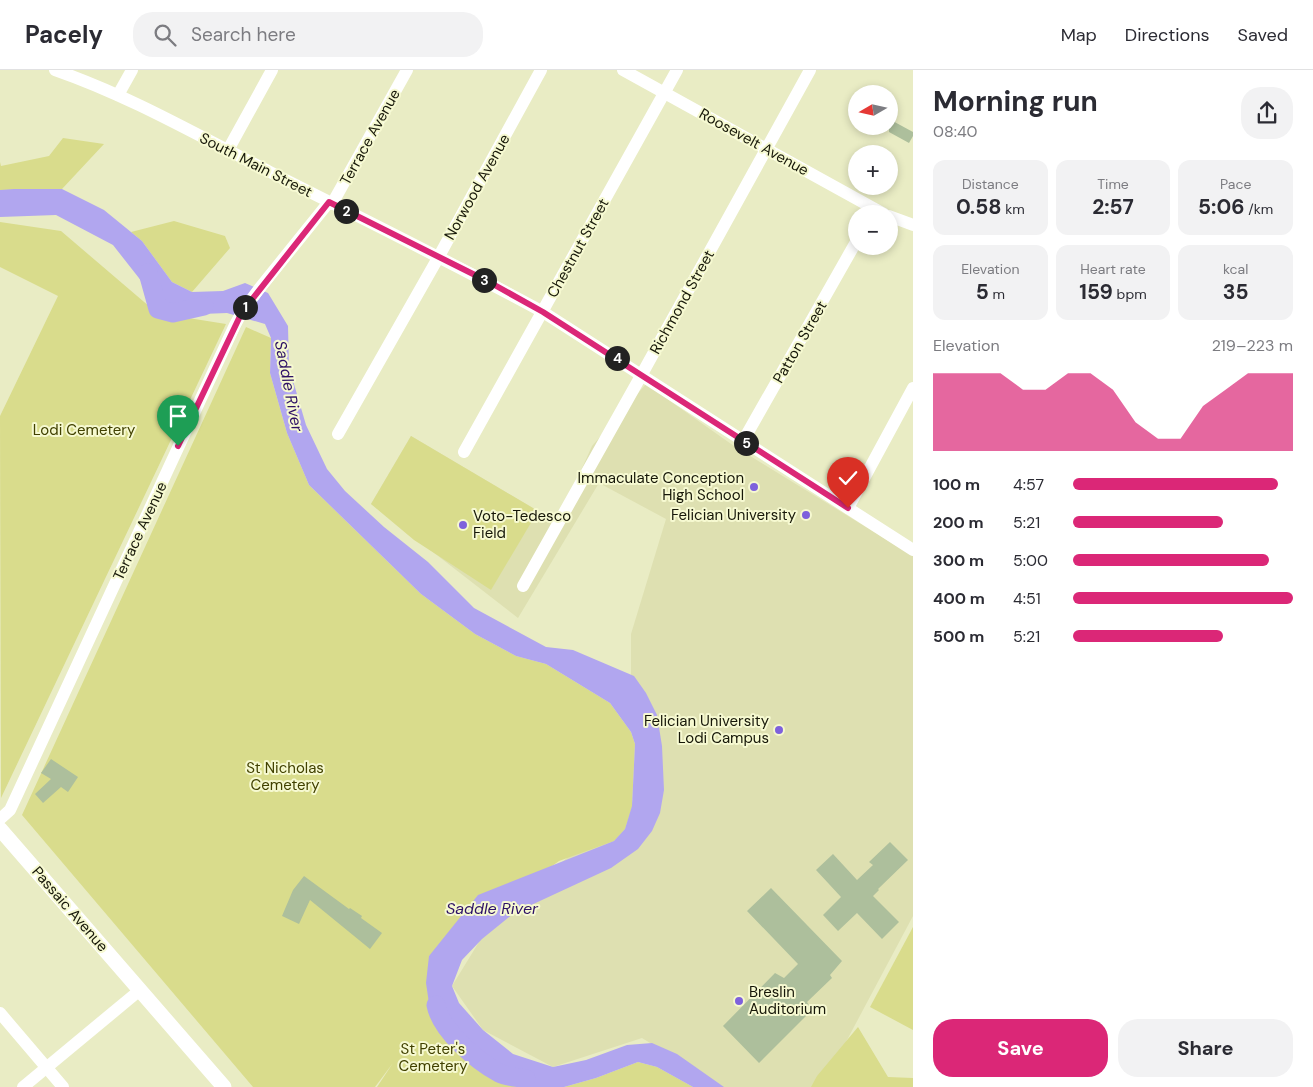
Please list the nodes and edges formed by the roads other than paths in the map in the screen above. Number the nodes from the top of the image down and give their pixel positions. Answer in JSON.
{"nodes":[{"id":1,"x":54,"y":70,"type":"edge"},
{"id":2,"x":132,"y":70,"type":"edge"},
{"id":3,"x":272,"y":70,"type":"edge"},
{"id":4,"x":407,"y":70,"type":"edge"},
{"id":5,"x":541,"y":70,"type":"edge"},
{"id":6,"x":623,"y":70,"type":"edge"},
{"id":7,"x":677,"y":70,"type":"edge"},
{"id":8,"x":810,"y":70,"type":"edge"},
{"id":9,"x":664,"y":93,"type":"junction"},
{"id":10,"x":118,"y":95,"type":"junction"},
{"id":11,"x":766,"y":148,"type":"junction"},
{"id":12,"x":228,"y":150,"type":"junction"},
{"id":13,"x":330,"y":203,"type":"junction"},
{"id":14,"x":865,"y":205,"type":"edge"},
{"id":15,"x":898,"y":219,"type":"edge"},
{"id":16,"x":913,"y":225,"type":"edge"},
{"id":17,"x":849,"y":255,"type":"edge"},
{"id":18,"x":438,"y":258,"type":"junction"},
{"id":19,"x":543,"y":312,"type":"junction"},
{"id":20,"x":642,"y":374,"type":"junction"},
{"id":21,"x":913,"y":388,"type":"edge"},
{"id":22,"x":338,"y":434,"type":"dead end"},
{"id":23,"x":743,"y":441,"type":"junction"},
{"id":24,"x":464,"y":452,"type":"dead end"},
{"id":25,"x":848,"y":508,"type":"junction"},
{"id":26,"x":913,"y":550,"type":"edge"},
{"id":27,"x":523,"y":586,"type":"dead end"},
{"id":28,"x":0,"y":819,"type":"edge"},
{"id":29,"x":0,"y":829,"type":"edge"},
{"id":30,"x":140,"y":990,"type":"junction"},
{"id":31,"x":0,"y":1014,"type":"edge"},
{"id":32,"x":46,"y":1068,"type":"junction"},
{"id":33,"x":24,"y":1087,"type":"edge"},
{"id":34,"x":63,"y":1087,"type":"edge"},
{"id":35,"x":224,"y":1087,"type":"edge"}],
"edges":[{"from":1,"to":10,"type":"street","name":"South Main Street"},
{"from":2,"to":10,"type":"street"},
{"from":3,"to":12,"type":"street"},
{"from":4,"to":13,"type":"street","name":"Terrace Avenue"},
{"from":5,"to":18,"type":"street","name":"Norwood Avenue"},
{"from":6,"to":9,"type":"street","name":"Roosevelt Avenue"},
{"from":7,"to":9,"type":"street","name":"Chestnut Street"},
{"from":8,"to":11,"type":"street","name":"Richmond Street"},
{"from":9,"to":11,"type":"street","name":"Roosevelt Avenue"},
{"from":9,"to":19,"type":"street","name":"Chestnut Street"},
{"from":10,"to":12,"type":"street","name":"South Main Street"},
{"from":11,"to":14,"type":"street","name":"Roosevelt Avenue"},
{"from":11,"to":20,"type":"street","name":"Richmond Street"},
{"from":12,"to":13,"type":"street","name":"South Main Street"},
{"from":13,"to":18,"type":"street","name":"South Main Street"},
{"from":13,"to":28,"type":"street","name":"Terrace Avenue"},
{"from":15,"to":16,"type":"street"},
{"from":17,"to":23,"type":"street","name":"Patton Street"},
{"from":18,"to":19,"type":"street","name":"South Main Street"},
{"from":18,"to":22,"type":"street","name":"Norwood Avenue"},
{"from":19,"to":20,"type":"street","name":"South Main Street"},
{"from":19,"to":24,"type":"street","name":"Chestnut Street"},
{"from":20,"to":23,"type":"street","name":"South Main Street"},
{"from":20,"to":27,"type":"street","name":"Richmond Street"},
{"from":21,"to":25,"type":"street"},
{"from":23,"to":25,"type":"street","name":"South Main Street"},
{"from":25,"to":26,"type":"street","name":"South Main Street"},
{"from":29,"to":30,"type":"main road","name":"Passaic Avenue"},
{"from":30,"to":32,"type":"street"},
{"from":30,"to":35,"type":"main road","name":"Passaic Avenue"},
{"from":31,"to":32,"type":"street"},
{"from":32,"to":33,"type":"street"},
{"from":32,"to":34,"type":"street"}]}
